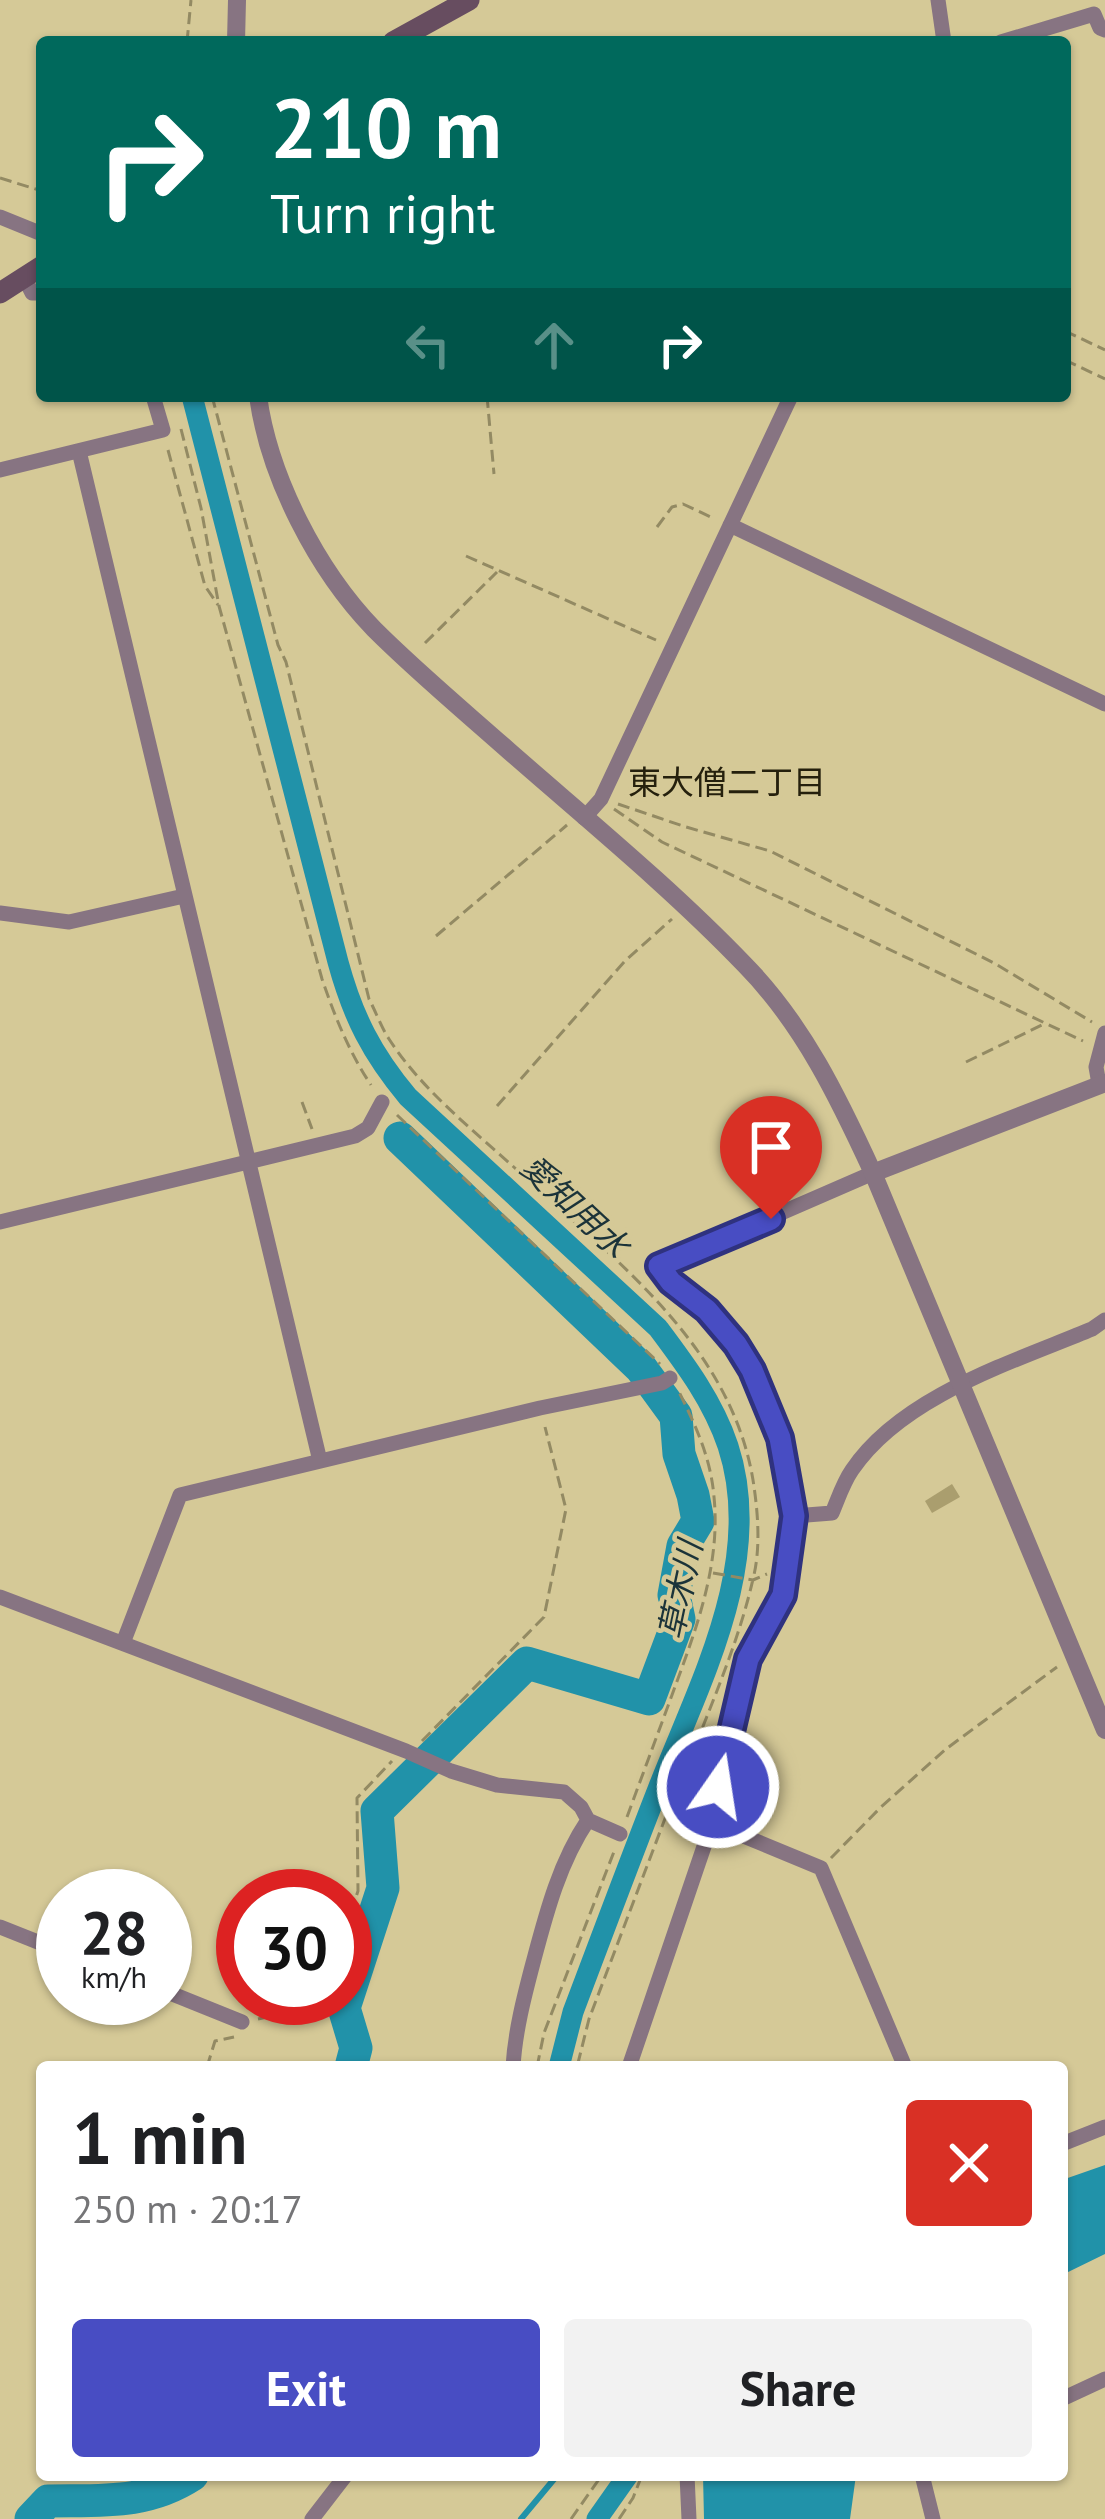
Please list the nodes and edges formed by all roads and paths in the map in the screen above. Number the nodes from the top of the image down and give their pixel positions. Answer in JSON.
{"nodes":[{"id":1,"x":190,"y":0,"type":"edge"},
{"id":2,"x":237,"y":0,"type":"edge"},
{"id":3,"x":469,"y":0,"type":"edge"},
{"id":4,"x":938,"y":0,"type":"edge"},
{"id":5,"x":1105,"y":30,"type":"edge"},
{"id":6,"x":187,"y":36,"type":"edge"},
{"id":7,"x":236,"y":36,"type":"edge"},
{"id":8,"x":416,"y":36,"type":"edge"},
{"id":9,"x":943,"y":36,"type":"edge"},
{"id":10,"x":1021,"y":36,"type":"edge"},
{"id":11,"x":0,"y":178,"type":"edge"},
{"id":12,"x":36,"y":189,"type":"edge"},
{"id":13,"x":0,"y":217,"type":"edge"},
{"id":14,"x":36,"y":232,"type":"edge"},
{"id":15,"x":36,"y":280,"type":"edge"},
{"id":16,"x":0,"y":293,"type":"edge"},
{"id":17,"x":1071,"y":334,"type":"edge"},
{"id":18,"x":1105,"y":350,"type":"edge"},
{"id":19,"x":1071,"y":363,"type":"edge"},
{"id":20,"x":1105,"y":380,"type":"edge"},
{"id":21,"x":155,"y":402,"type":"edge"},
{"id":22,"x":214,"y":402,"type":"edge"},
{"id":23,"x":259,"y":402,"type":"edge"},
{"id":24,"x":488,"y":402,"type":"edge"},
{"id":25,"x":788,"y":402,"type":"edge"},
{"id":26,"x":178,"y":418,"type":"dead end"},
{"id":27,"x":163,"y":430,"type":"junction"},
{"id":28,"x":79,"y":451,"type":"junction"},
{"id":29,"x":0,"y":470,"type":"edge"},
{"id":30,"x":494,"y":474,"type":"dead end"},
{"id":31,"x":730,"y":526,"type":"junction"},
{"id":32,"x":657,"y":527,"type":"dead end"},
{"id":33,"x":466,"y":556,"type":"dead end"},
{"id":34,"x":499,"y":570,"type":"junction"},
{"id":35,"x":219,"y":606,"type":"junction"},
{"id":36,"x":425,"y":643,"type":"dead end"},
{"id":37,"x":673,"y":647,"type":"junction"},
{"id":38,"x":1105,"y":704,"type":"edge"},
{"id":39,"x":581,"y":815,"type":"junction"},
{"id":40,"x":184,"y":896,"type":"junction"},
{"id":41,"x":686,"y":907,"type":"junction"},
{"id":42,"x":0,"y":913,"type":"edge"},
{"id":43,"x":436,"y":936,"type":"dead end"},
{"id":44,"x":1045,"y":1023,"type":"junction"},
{"id":45,"x":1104,"y":1036,"type":"edge"},
{"id":46,"x":965,"y":1062,"type":"dead end"},
{"id":47,"x":1102,"y":1084,"type":"edge"},
{"id":48,"x":302,"y":1102,"type":"dead end"},
{"id":49,"x":382,"y":1102,"type":"junction"},
{"id":50,"x":497,"y":1106,"type":"dead end"},
{"id":51,"x":316,"y":1145,"type":"junction"},
{"id":52,"x":250,"y":1160,"type":"junction"},
{"id":53,"x":873,"y":1173,"type":"junction"},
{"id":54,"x":0,"y":1222,"type":"edge"},
{"id":55,"x":1105,"y":1320,"type":"edge"},
{"id":56,"x":670,"y":1378,"type":"junction"},
{"id":57,"x":960,"y":1386,"type":"junction"},
{"id":58,"x":541,"y":1408,"type":"junction"},
{"id":59,"x":320,"y":1460,"type":"junction"},
{"id":60,"x":794,"y":1516,"type":"junction"},
{"id":61,"x":753,"y":1580,"type":"junction"},
{"id":62,"x":0,"y":1597,"type":"edge"},
{"id":63,"x":123,"y":1643,"type":"junction"},
{"id":64,"x":1074,"y":1658,"type":"junction"},
{"id":65,"x":1105,"y":1730,"type":"edge"},
{"id":66,"x":404,"y":1751,"type":"junction"},
{"id":67,"x":588,"y":1820,"type":"junction"},
{"id":68,"x":712,"y":1823,"type":"junction"},
{"id":69,"x":620,"y":1834,"type":"dead end"},
{"id":70,"x":821,"y":1868,"type":"junction"},
{"id":71,"x":358,"y":1869,"type":"edge"},
{"id":72,"x":0,"y":1928,"type":"edge"},
{"id":73,"x":36,"y":1942,"type":"edge"},
{"id":74,"x":514,"y":2061,"type":"edge"},
{"id":75,"x":578,"y":2061,"type":"edge"},
{"id":76,"x":631,"y":2061,"type":"edge"},
{"id":77,"x":902,"y":2061,"type":"edge"},
{"id":78,"x":1105,"y":2127,"type":"edge"},
{"id":79,"x":1068,"y":2142,"type":"edge"},
{"id":80,"x":1105,"y":2379,"type":"edge"},
{"id":81,"x":1068,"y":2396,"type":"edge"},
{"id":82,"x":341,"y":2481,"type":"edge"},
{"id":83,"x":598,"y":2481,"type":"edge"},
{"id":84,"x":640,"y":2481,"type":"edge"},
{"id":85,"x":687,"y":2481,"type":"edge"},
{"id":86,"x":924,"y":2481,"type":"edge"},
{"id":87,"x":312,"y":2519,"type":"edge"},
{"id":88,"x":572,"y":2519,"type":"edge"},
{"id":89,"x":619,"y":2519,"type":"edge"},
{"id":90,"x":689,"y":2519,"type":"edge"},
{"id":91,"x":933,"y":2519,"type":"edge"}],
"edges":[{"from":1,"to":6,"type":"path"},
{"from":2,"to":7,"type":"street"},
{"from":3,"to":8,"type":"main road"},
{"from":4,"to":9,"type":"street"},
{"from":5,"to":10,"type":"street"},
{"from":11,"to":12,"type":"path"},
{"from":13,"to":14,"type":"street"},
{"from":15,"to":16,"type":"main road"},
{"from":17,"to":18,"type":"path"},
{"from":19,"to":20,"type":"path"},
{"from":21,"to":27,"type":"street"},
{"from":22,"to":61,"type":"path"},
{"from":23,"to":39,"type":"street"},
{"from":24,"to":30,"type":"path"},
{"from":25,"to":31,"type":"street"},
{"from":26,"to":35,"type":"path"},
{"from":27,"to":28,"type":"street"},
{"from":27,"to":35,"type":"path"},
{"from":28,"to":29,"type":"street"},
{"from":28,"to":40,"type":"street"},
{"from":31,"to":32,"type":"path"},
{"from":31,"to":37,"type":"street"},
{"from":31,"to":38,"type":"street"},
{"from":33,"to":34,"type":"path"},
{"from":34,"to":36,"type":"path"},
{"from":34,"to":37,"type":"path"},
{"from":35,"to":49,"type":"path"},
{"from":37,"to":39,"type":"street"},
{"from":39,"to":41,"type":"street"},
{"from":39,"to":43,"type":"path"},
{"from":40,"to":42,"type":"street"},
{"from":40,"to":52,"type":"street"},
{"from":41,"to":50,"type":"path"},
{"from":41,"to":53,"type":"street"},
{"from":44,"to":45,"type":"path"},
{"from":44,"to":45,"type":"path"},
{"from":44,"to":46,"type":"path"},
{"from":45,"to":47,"type":"street"},
{"from":47,"to":53,"type":"street"},
{"from":48,"to":51,"type":"path"},
{"from":49,"to":51,"type":"street"},
{"from":49,"to":56,"type":"path"},
{"from":51,"to":52,"type":"street"},
{"from":52,"to":54,"type":"street"},
{"from":52,"to":59,"type":"street"},
{"from":53,"to":57,"type":"street"},
{"from":53,"to":60,"type":"street"},
{"from":55,"to":57,"type":"street"},
{"from":56,"to":58,"type":"street"},
{"from":56,"to":61,"type":"path"},
{"from":57,"to":60,"type":"street"},
{"from":57,"to":64,"type":"street"},
{"from":58,"to":59,"type":"street"},
{"from":58,"to":66,"type":"path"},
{"from":59,"to":63,"type":"street"},
{"from":60,"to":68,"type":"street"},
{"from":61,"to":75,"type":"path"},
{"from":62,"to":63,"type":"street"},
{"from":63,"to":66,"type":"street"},
{"from":64,"to":65,"type":"street"},
{"from":64,"to":70,"type":"path"},
{"from":66,"to":67,"type":"street"},
{"from":66,"to":71,"type":"path"},
{"from":67,"to":69,"type":"street"},
{"from":67,"to":74,"type":"street"},
{"from":68,"to":70,"type":"street"},
{"from":68,"to":76,"type":"street"},
{"from":70,"to":77,"type":"street"},
{"from":72,"to":73,"type":"street"},
{"from":78,"to":79,"type":"street"},
{"from":80,"to":81,"type":"street"},
{"from":82,"to":87,"type":"street"},
{"from":83,"to":88,"type":"path"},
{"from":84,"to":89,"type":"path"},
{"from":85,"to":90,"type":"street"},
{"from":86,"to":91,"type":"street"}]}
